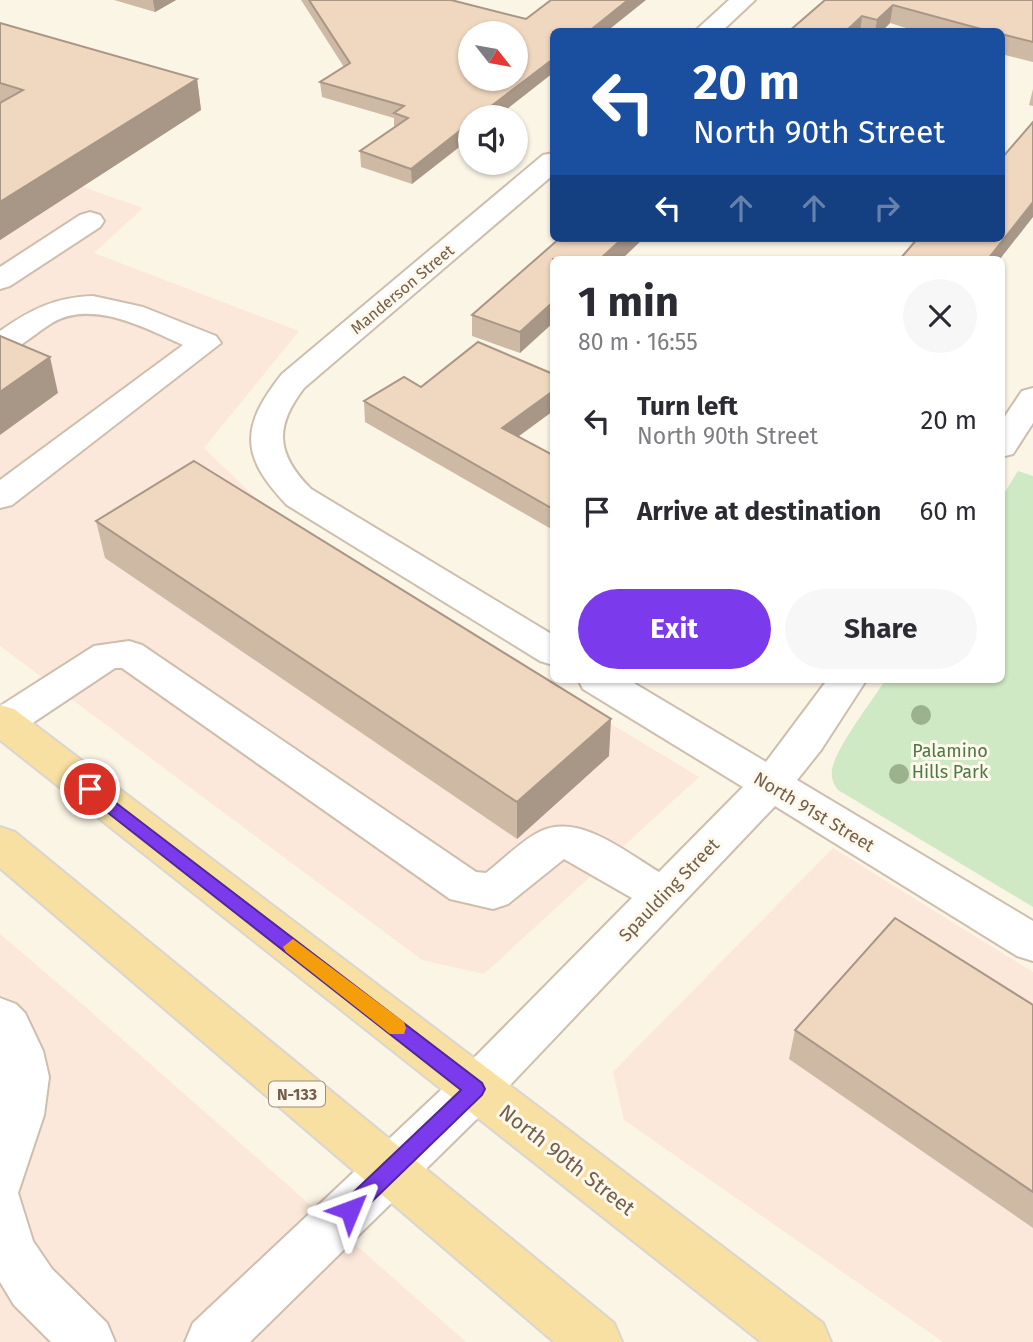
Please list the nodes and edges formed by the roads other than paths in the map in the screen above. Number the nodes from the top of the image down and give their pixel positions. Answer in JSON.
{"nodes":[{"id":1,"x":743,"y":0,"type":"edge"},
{"id":2,"x":711,"y":28,"type":"edge"},
{"id":3,"x":550,"y":164,"type":"edge"},
{"id":4,"x":90,"y":221,"type":"dead end"},
{"id":5,"x":0,"y":280,"type":"edge"},
{"id":6,"x":0,"y":345,"type":"edge"},
{"id":7,"x":1033,"y":398,"type":"edge"},
{"id":8,"x":1005,"y":441,"type":"edge"},
{"id":9,"x":0,"y":497,"type":"edge"},
{"id":10,"x":550,"y":650,"type":"edge"},
{"id":11,"x":604,"y":683,"type":"edge"},
{"id":12,"x":845,"y":683,"type":"edge"},
{"id":13,"x":2,"y":721,"type":"edge"},
{"id":14,"x":770,"y":785,"type":"junction"},
{"id":15,"x":0,"y":844,"type":"edge"},
{"id":16,"x":663,"y":895,"type":"junction"},
{"id":17,"x":1033,"y":943,"type":"edge"},
{"id":18,"x":0,"y":1018,"type":"edge"},
{"id":19,"x":475,"y":1089,"type":"junction"},
{"id":20,"x":389,"y":1172,"type":"junction"},
{"id":21,"x":0,"y":1178,"type":"edge"},
{"id":22,"x":0,"y":1209,"type":"edge"},
{"id":23,"x":88,"y":1342,"type":"edge"},
{"id":24,"x":212,"y":1342,"type":"edge"},
{"id":25,"x":595,"y":1342,"type":"edge"},
{"id":26,"x":804,"y":1342,"type":"edge"}],
"edges":[{"from":1,"to":2,"type":"street"},
{"from":3,"to":10,"type":"street","name":"Manderson Street"},
{"from":4,"to":5,"type":"street"},
{"from":6,"to":9,"type":"street"},
{"from":7,"to":8,"type":"street"},
{"from":11,"to":14,"type":"street","name":"North 91st Street"},
{"from":12,"to":14,"type":"street","name":"Spaulding Street"},
{"from":13,"to":16,"type":"street"},
{"from":13,"to":19,"type":"main road","name":"North 90th Street"},
{"from":14,"to":16,"type":"street","name":"Spaulding Street"},
{"from":14,"to":17,"type":"street","name":"North 91st Street"},
{"from":15,"to":20,"type":"main road","number":"N-133"},
{"from":16,"to":19,"type":"street","name":"Spaulding Street"},
{"from":18,"to":21,"type":"street"},
{"from":19,"to":20,"type":"street","name":"Spaulding Street"},
{"from":19,"to":26,"type":"main road","name":"North 90th Street"},
{"from":20,"to":24,"type":"street","name":"Spaulding Street"},
{"from":20,"to":25,"type":"main road","number":"N-133"},
{"from":22,"to":23,"type":"street"}]}
